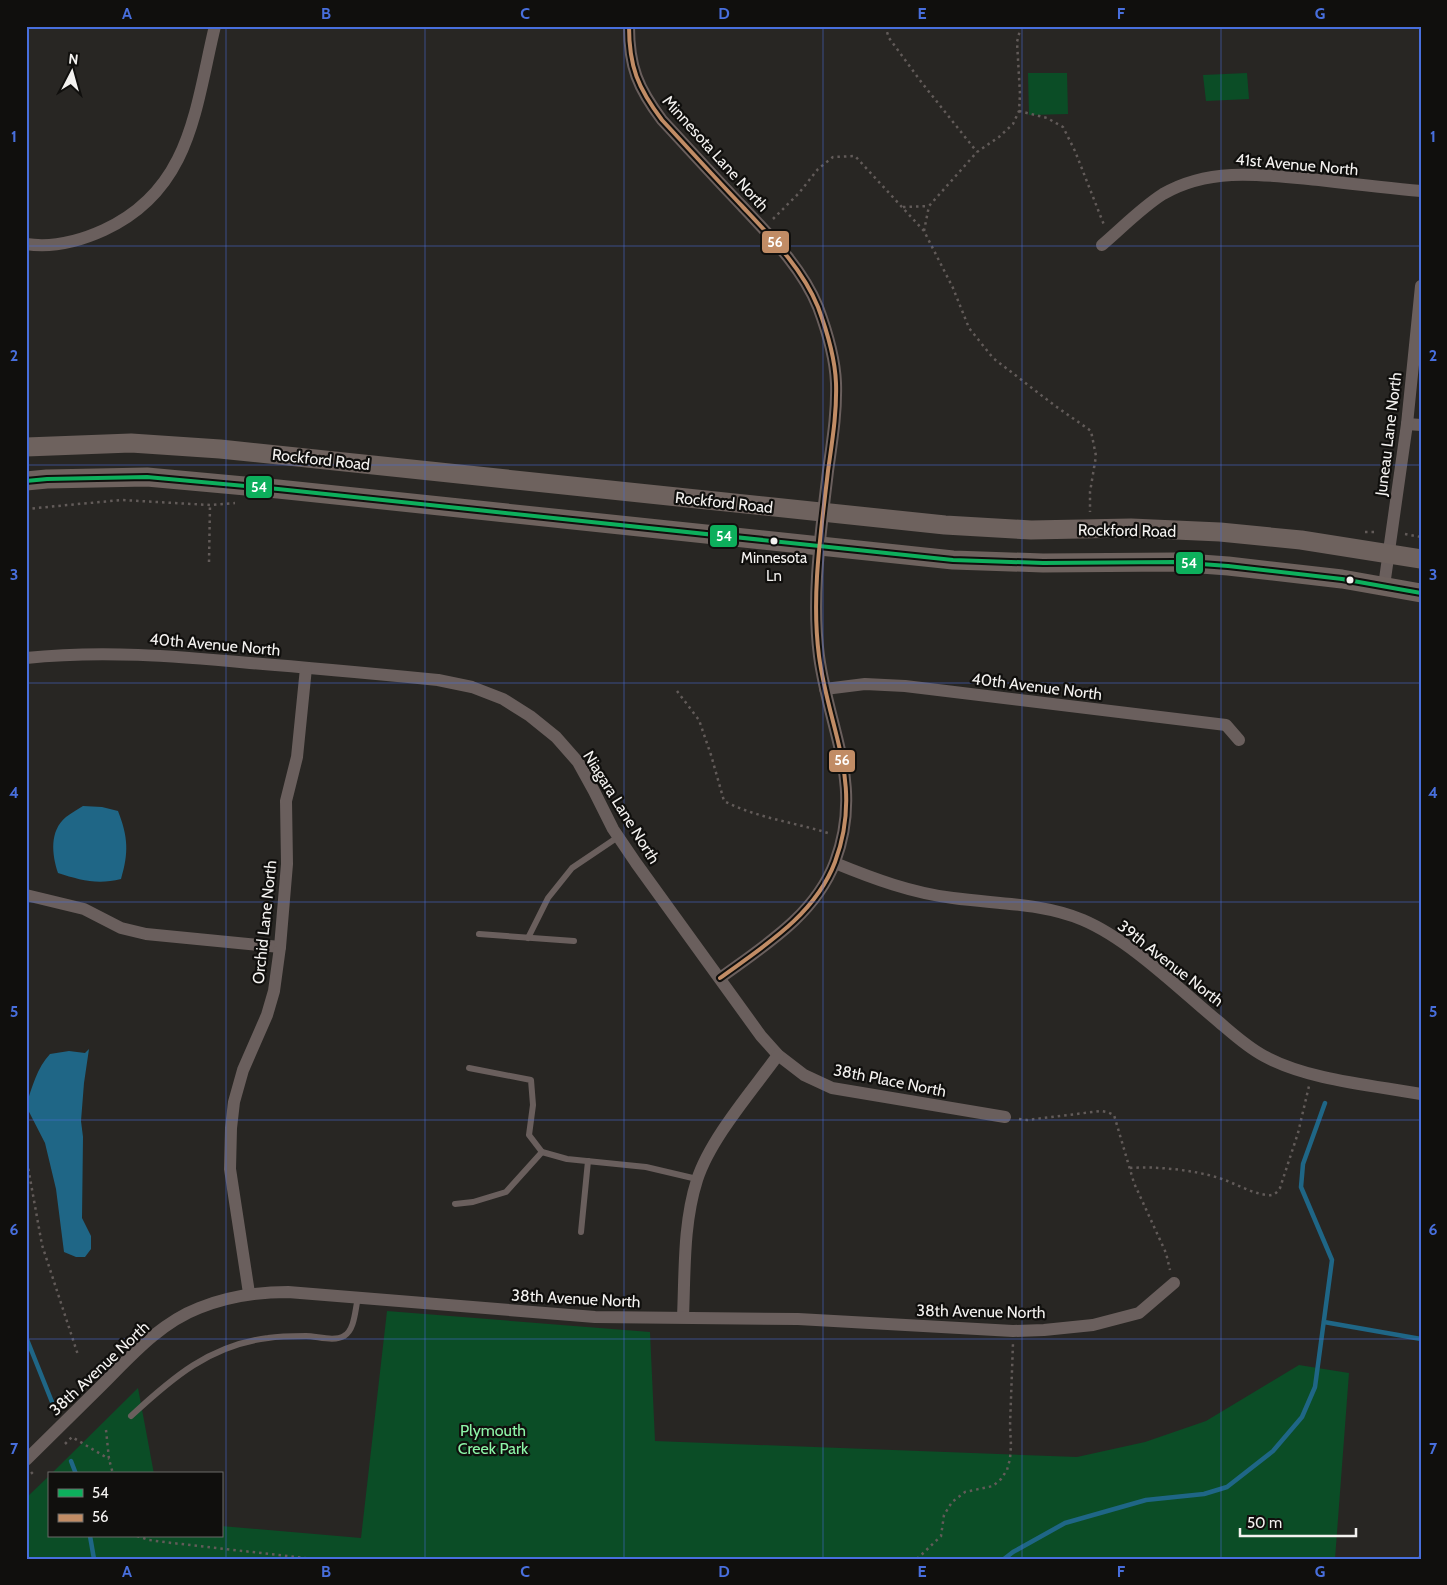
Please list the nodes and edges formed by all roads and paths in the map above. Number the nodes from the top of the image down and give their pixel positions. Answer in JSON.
{"nodes":[{"id":1,"x":215,"y":26,"type":"edge"},
{"id":2,"x":629,"y":26,"type":"edge"},
{"id":3,"x":885,"y":26,"type":"edge"},
{"id":4,"x":1021,"y":26,"type":"edge"},
{"id":5,"x":1019,"y":111,"type":"junction"},
{"id":6,"x":977,"y":152,"type":"junction"},
{"id":7,"x":1421,"y":191,"type":"edge"},
{"id":8,"x":928,"y":206,"type":"junction"},
{"id":9,"x":902,"y":208,"type":"junction"},
{"id":10,"x":764,"y":230,"type":"junction"},
{"id":11,"x":924,"y":232,"type":"junction"},
{"id":12,"x":1107,"y":241,"type":"joint"},
{"id":13,"x":26,"y":244,"type":"edge"},
{"id":14,"x":1421,"y":286,"type":"edge"},
{"id":15,"x":1407,"y":424,"type":"junction"},
{"id":16,"x":1421,"y":425,"type":"edge"},
{"id":17,"x":26,"y":446,"type":"edge"},
{"id":18,"x":26,"y":481,"type":"edge"},
{"id":19,"x":210,"y":505,"type":"dead end"},
{"id":20,"x":823,"y":512,"type":"junction"},
{"id":21,"x":1090,"y":516,"type":"dead end"},
{"id":22,"x":819,"y":547,"type":"junction"},
{"id":23,"x":1388,"y":553,"type":"junction"},
{"id":24,"x":1421,"y":559,"type":"edge"},
{"id":25,"x":210,"y":562,"type":"dead end"},
{"id":26,"x":1384,"y":586,"type":"junction"},
{"id":27,"x":1421,"y":593,"type":"edge"},
{"id":28,"x":26,"y":658,"type":"edge"},
{"id":29,"x":306,"y":668,"type":"junction"},
{"id":30,"x":402,"y":677,"type":"joint"},
{"id":31,"x":825,"y":689,"type":"junction"},
{"id":32,"x":677,"y":691,"type":"dead end"},
{"id":33,"x":1239,"y":740,"type":"dead end"},
{"id":34,"x":618,"y":837,"type":"junction"},
{"id":35,"x":842,"y":838,"type":"junction"},
{"id":36,"x":834,"y":863,"type":"junction"},
{"id":37,"x":26,"y":895,"type":"edge"},
{"id":38,"x":479,"y":934,"type":"dead end"},
{"id":39,"x":528,"y":938,"type":"junction"},
{"id":40,"x":574,"y":941,"type":"dead end"},
{"id":41,"x":280,"y":946,"type":"junction"},
{"id":42,"x":720,"y":978,"type":"junction"},
{"id":43,"x":778,"y":1055,"type":"junction"},
{"id":44,"x":470,"y":1068,"type":"dead end"},
{"id":45,"x":1312,"y":1074,"type":"junction"},
{"id":46,"x":1421,"y":1094,"type":"edge"},
{"id":47,"x":1005,"y":1117,"type":"joint"},
{"id":48,"x":542,"y":1152,"type":"junction"},
{"id":49,"x":26,"y":1156,"type":"edge"},
{"id":50,"x":588,"y":1161,"type":"junction"},
{"id":51,"x":1130,"y":1168,"type":"junction"},
{"id":52,"x":697,"y":1179,"type":"junction"},
{"id":53,"x":455,"y":1204,"type":"dead end"},
{"id":54,"x":581,"y":1232,"type":"dead end"},
{"id":55,"x":1174,"y":1284,"type":"joint"},
{"id":56,"x":249,"y":1294,"type":"junction"},
{"id":57,"x":358,"y":1298,"type":"junction"},
{"id":58,"x":682,"y":1318,"type":"junction"},
{"id":59,"x":1013,"y":1331,"type":"junction"},
{"id":60,"x":78,"y":1355,"type":"dead end"},
{"id":61,"x":132,"y":1416,"type":"dead end"},
{"id":62,"x":106,"y":1430,"type":"dead end"},
{"id":63,"x":59,"y":1448,"type":"dead end"},
{"id":64,"x":109,"y":1459,"type":"junction"},
{"id":65,"x":26,"y":1460,"type":"edge"},
{"id":66,"x":39,"y":1466,"type":"dead end"},
{"id":67,"x":112,"y":1472,"type":"edge"},
{"id":68,"x":26,"y":1478,"type":"edge"},
{"id":69,"x":143,"y":1538,"type":"edge"},
{"id":70,"x":1421,"y":1556,"type":"edge"},
{"id":71,"x":314,"y":1559,"type":"edge"},
{"id":72,"x":917,"y":1559,"type":"edge"},
{"id":73,"x":1418,"y":1559,"type":"edge"}],
"edges":[{"from":1,"to":13,"type":"street"},
{"from":2,"to":10,"type":"street","name":"Minnesota Lane North"},
{"from":3,"to":6,"type":"path"},
{"from":4,"to":5,"type":"path"},
{"from":5,"to":6,"type":"path"},
{"from":5,"to":12,"type":"path"},
{"from":6,"to":8,"type":"path"},
{"from":7,"to":12,"type":"street","name":"41st Avenue North"},
{"from":8,"to":9,"type":"path"},
{"from":8,"to":11,"type":"path"},
{"from":9,"to":10,"type":"path"},
{"from":9,"to":11,"type":"path"},
{"from":10,"to":20,"type":"street","name":"Minnesota Lane North"},
{"from":11,"to":21,"type":"path"},
{"from":14,"to":15,"type":"street","name":"Juneau Lane North"},
{"from":15,"to":16,"type":"street"},
{"from":15,"to":23,"type":"street","name":"Juneau Lane North"},
{"from":17,"to":20,"type":"main road","name":"Rockford Road"},
{"from":18,"to":22,"type":"main road","name":"Rockford Road"},
{"from":19,"to":25,"type":"path"},
{"from":20,"to":22,"type":"street","name":"Minnesota Lane North"},
{"from":20,"to":23,"type":"main road","name":"Rockford Road"},
{"from":22,"to":26,"type":"main road","name":"Rockford Road"},
{"from":22,"to":31,"type":"street","name":"Minnesota Lane North"},
{"from":23,"to":24,"type":"main road","name":"Rockford Road"},
{"from":23,"to":26,"type":"street","name":"Juneau Lane North"},
{"from":26,"to":27,"type":"main road","name":"Rockford Road"},
{"from":28,"to":29,"type":"street","name":"40th Avenue North"},
{"from":29,"to":30,"type":"street","name":"40th Avenue North"},
{"from":29,"to":41,"type":"street","name":"Orchid Lane North"},
{"from":30,"to":34,"type":"street","name":"Niagara Lane North"},
{"from":31,"to":33,"type":"street","name":"40th Avenue North"},
{"from":31,"to":35,"type":"street","name":"Minnesota Lane North"},
{"from":32,"to":35,"type":"path"},
{"from":34,"to":39,"type":"lane"},
{"from":34,"to":42,"type":"street","name":"Niagara Lane North"},
{"from":35,"to":36,"type":"street","name":"Minnesota Lane North"},
{"from":36,"to":42,"type":"street","name":"Minnesota Lane North"},
{"from":36,"to":45,"type":"street","name":"39th Avenue North"},
{"from":37,"to":41,"type":"street"},
{"from":38,"to":39,"type":"lane"},
{"from":39,"to":40,"type":"lane"},
{"from":41,"to":56,"type":"street","name":"Orchid Lane North"},
{"from":42,"to":43,"type":"street","name":"Niagara Lane North"},
{"from":43,"to":47,"type":"street","name":"38th Place North"},
{"from":43,"to":52,"type":"street"},
{"from":44,"to":48,"type":"lane"},
{"from":45,"to":46,"type":"street","name":"39th Avenue North"},
{"from":45,"to":51,"type":"path"},
{"from":47,"to":51,"type":"path"},
{"from":48,"to":50,"type":"lane"},
{"from":48,"to":53,"type":"lane"},
{"from":49,"to":60,"type":"path"},
{"from":50,"to":52,"type":"lane"},
{"from":50,"to":54,"type":"lane"},
{"from":51,"to":55,"type":"path"},
{"from":52,"to":58,"type":"street"},
{"from":55,"to":59,"type":"street","name":"38th Avenue North"},
{"from":56,"to":57,"type":"street","name":"38th Avenue North"},
{"from":56,"to":65,"type":"street","name":"38th Avenue North"},
{"from":57,"to":58,"type":"street","name":"38th Avenue North"},
{"from":57,"to":61,"type":"lane"},
{"from":58,"to":59,"type":"street","name":"38th Avenue North"},
{"from":59,"to":72,"type":"path"},
{"from":62,"to":64,"type":"path"},
{"from":63,"to":64,"type":"path"},
{"from":64,"to":67,"type":"path"},
{"from":66,"to":68,"type":"path"},
{"from":69,"to":71,"type":"path"},
{"from":70,"to":73,"type":"path"}]}
